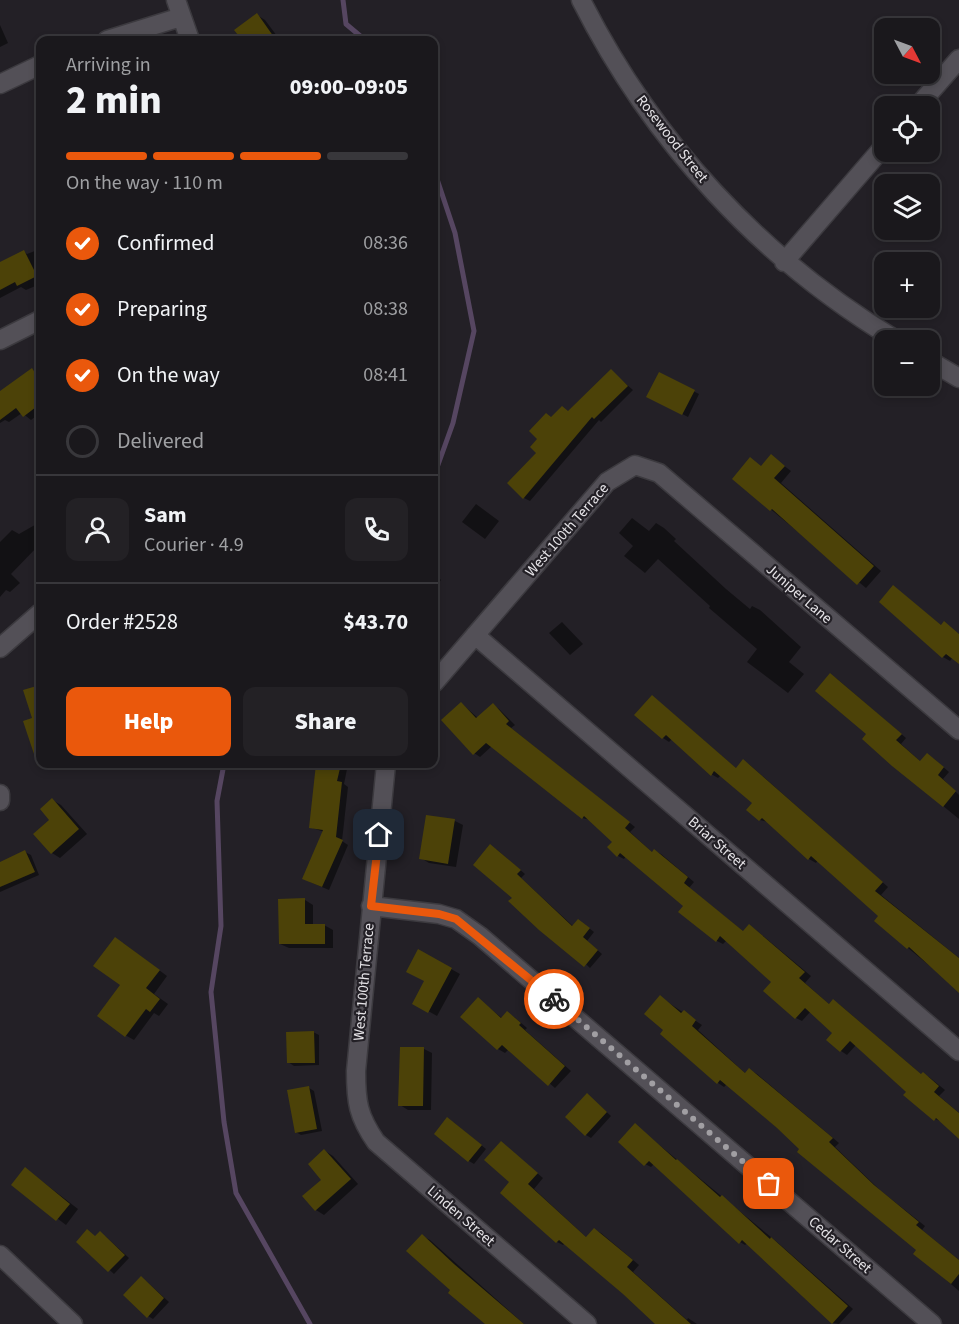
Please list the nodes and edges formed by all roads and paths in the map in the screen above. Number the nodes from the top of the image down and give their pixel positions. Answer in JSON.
{"nodes":[{"id":1,"x":581,"y":0,"type":"edge"},
{"id":2,"x":179,"y":8,"type":"edge"},
{"id":3,"x":115,"y":36,"type":"edge"},
{"id":4,"x":189,"y":36,"type":"edge"},
{"id":5,"x":959,"y":59,"type":"edge"},
{"id":6,"x":36,"y":67,"type":"edge"},
{"id":7,"x":0,"y":84,"type":"edge"},
{"id":8,"x":927,"y":96,"type":"edge"},
{"id":9,"x":874,"y":158,"type":"edge"},
{"id":10,"x":784,"y":262,"type":"junction"},
{"id":11,"x":36,"y":322,"type":"edge"},
{"id":12,"x":879,"y":330,"type":"edge"},
{"id":13,"x":0,"y":340,"type":"edge"},
{"id":14,"x":940,"y":367,"type":"edge"},
{"id":15,"x":959,"y":378,"type":"edge"},
{"id":16,"x":635,"y":465,"type":"joint"},
{"id":17,"x":36,"y":616,"type":"edge"},
{"id":18,"x":475,"y":635,"type":"junction"},
{"id":19,"x":0,"y":648,"type":"edge"},
{"id":20,"x":438,"y":678,"type":"edge"},
{"id":21,"x":959,"y":730,"type":"edge"},
{"id":22,"x":386,"y":768,"type":"edge"},
{"id":23,"x":0,"y":794,"type":"edge"},
{"id":24,"x":0,"y":801,"type":"edge"},
{"id":25,"x":371,"y":906,"type":"junction"},
{"id":26,"x":959,"y":1051,"type":"edge"},
{"id":27,"x":356,"y":1094,"type":"joint"},
{"id":28,"x":0,"y":1255,"type":"edge"},
{"id":29,"x":74,"y":1324,"type":"edge"},
{"id":30,"x":587,"y":1324,"type":"edge"},
{"id":31,"x":932,"y":1324,"type":"edge"}],
"edges":[{"from":1,"to":10,"type":"street","name":"Rosewood Street"},
{"from":2,"to":3,"type":"street"},
{"from":2,"to":4,"type":"street"},
{"from":5,"to":8,"type":"street"},
{"from":6,"to":7,"type":"street"},
{"from":9,"to":10,"type":"street"},
{"from":10,"to":12,"type":"street"},
{"from":11,"to":13,"type":"street"},
{"from":14,"to":15,"type":"street"},
{"from":16,"to":18,"type":"street","name":"West 100th Terrace"},
{"from":16,"to":21,"type":"street","name":"Juniper Lane"},
{"from":17,"to":19,"type":"street"},
{"from":18,"to":20,"type":"street","name":"West 100th Terrace"},
{"from":18,"to":26,"type":"street","name":"Briar Street"},
{"from":22,"to":25,"type":"street","name":"West 100th Terrace"},
{"from":23,"to":24,"type":"street"},
{"from":25,"to":27,"type":"street","name":"West 100th Terrace"},
{"from":25,"to":31,"type":"street","name":"Cedar Street"},
{"from":27,"to":30,"type":"street","name":"Linden Street"},
{"from":28,"to":29,"type":"street"}]}
